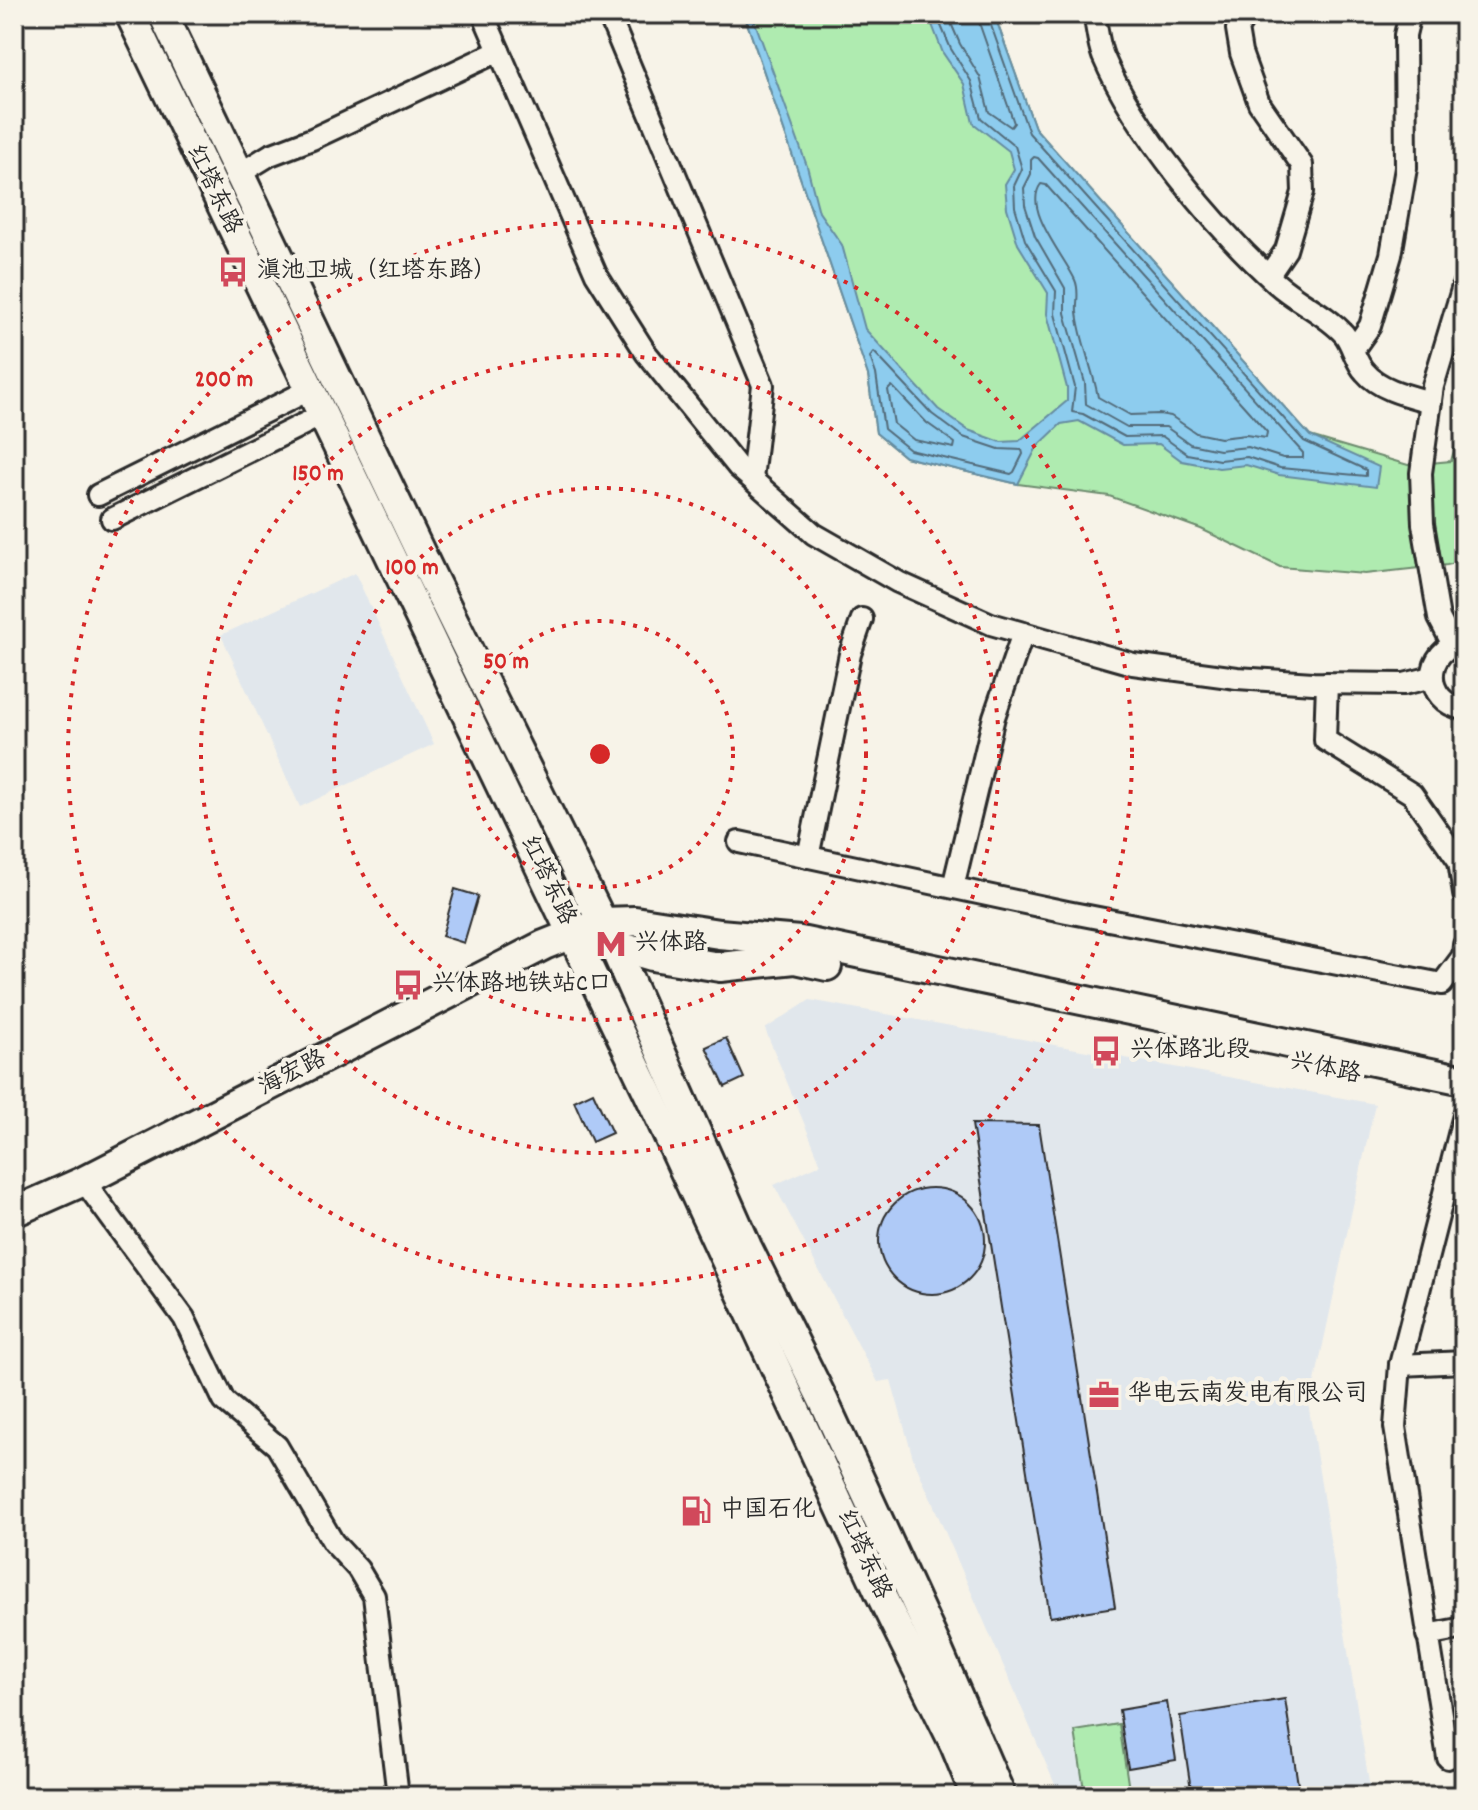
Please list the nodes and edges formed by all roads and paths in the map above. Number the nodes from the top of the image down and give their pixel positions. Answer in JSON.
{"nodes":[{"id":1,"x":130,"y":14,"type":"edge"},
{"id":2,"x":483,"y":14,"type":"edge"},
{"id":3,"x":1094,"y":14,"type":"edge"},
{"id":4,"x":1247,"y":14,"type":"edge"},
{"id":5,"x":1410,"y":14,"type":"edge"},
{"id":6,"x":172,"y":17,"type":"edge"},
{"id":7,"x":610,"y":18,"type":"dead end"},
{"id":8,"x":499,"y":51,"type":"junction"},
{"id":9,"x":239,"y":174,"type":"junction"},
{"id":10,"x":1269,"y":275,"type":"junction"},
{"id":11,"x":1464,"y":283,"type":"edge"},
{"id":12,"x":1353,"y":350,"type":"junction"},
{"id":13,"x":315,"y":402,"type":"junction"},
{"id":14,"x":1431,"y":402,"type":"junction"},
{"id":15,"x":752,"y":479,"type":"junction"},
{"id":16,"x":98,"y":495,"type":"dead end"},
{"id":17,"x":112,"y":519,"type":"dead end"},
{"id":18,"x":862,"y":619,"type":"dead end"},
{"id":19,"x":1023,"y":633,"type":"junction"},
{"id":20,"x":1458,"y":642,"type":"edge"},
{"id":21,"x":1432,"y":677,"type":"junction"},
{"id":22,"x":1327,"y":683,"type":"junction"},
{"id":23,"x":1464,"y":709,"type":"edge"},
{"id":24,"x":739,"y":842,"type":"dead end"},
{"id":25,"x":808,"y":857,"type":"junction"},
{"id":26,"x":953,"y":887,"type":"junction"},
{"id":27,"x":1464,"y":894,"type":"edge"},
{"id":28,"x":607,"y":933,"type":"junction"},
{"id":29,"x":573,"y":936,"type":"junction"},
{"id":30,"x":1464,"y":945,"type":"edge"},
{"id":31,"x":1294,"y":1053,"type":"junction"},
{"id":32,"x":1464,"y":1080,"type":"edge"},
{"id":33,"x":1464,"y":1099,"type":"edge"},
{"id":34,"x":1464,"y":1115,"type":"edge"},
{"id":35,"x":84,"y":1181,"type":"junction"},
{"id":36,"x":14,"y":1212,"type":"edge"},
{"id":37,"x":1464,"y":1362,"type":"edge"},
{"id":38,"x":1400,"y":1365,"type":"junction"},
{"id":39,"x":1464,"y":1628,"type":"edge"},
{"id":40,"x":1427,"y":1635,"type":"junction"},
{"id":41,"x":1448,"y":1758,"type":"dead end"},
{"id":42,"x":398,"y":1796,"type":"edge"},
{"id":43,"x":976,"y":1796,"type":"edge"},
{"id":44,"x":1001,"y":1796,"type":"edge"}],
"edges":[{"from":1,"to":13,"type":"main road","name":"红塔东路"},
{"from":2,"to":8,"type":"street"},
{"from":3,"to":10,"type":"street"},
{"from":4,"to":10,"type":"street"},
{"from":5,"to":12,"type":"street"},
{"from":6,"to":9,"type":"main road","name":"红塔东路"},
{"from":7,"to":15,"type":"street"},
{"from":8,"to":9,"type":"street"},
{"from":8,"to":15,"type":"street"},
{"from":9,"to":28,"type":"main road","name":"红塔东路"},
{"from":10,"to":12,"type":"street"},
{"from":11,"to":14,"type":"street"},
{"from":12,"to":14,"type":"street"},
{"from":13,"to":16,"type":"street"},
{"from":13,"to":17,"type":"street"},
{"from":13,"to":29,"type":"main road","name":"红塔东路"},
{"from":14,"to":20,"type":"street"},
{"from":15,"to":19,"type":"street"},
{"from":18,"to":25,"type":"street"},
{"from":19,"to":22,"type":"street"},
{"from":19,"to":26,"type":"street"},
{"from":20,"to":21,"type":"street"},
{"from":21,"to":22,"type":"street"},
{"from":21,"to":23,"type":"street"},
{"from":22,"to":27,"type":"street"},
{"from":24,"to":25,"type":"street"},
{"from":25,"to":26,"type":"street"},
{"from":26,"to":30,"type":"street"},
{"from":28,"to":29,"type":"main road"},
{"from":28,"to":31,"type":"main road","name":"兴体路"},
{"from":28,"to":44,"type":"main road","name":"红塔东路"},
{"from":29,"to":35,"type":"main road","name":"海宏路"},
{"from":29,"to":43,"type":"main road","name":"红塔东路"},
{"from":31,"to":32,"type":"main road","name":"兴体路"},
{"from":31,"to":33,"type":"main road","name":"兴体路"},
{"from":34,"to":38,"type":"street"},
{"from":35,"to":36,"type":"main road","name":"海宏路"},
{"from":35,"to":42,"type":"street"},
{"from":37,"to":38,"type":"street"},
{"from":38,"to":40,"type":"street"},
{"from":39,"to":40,"type":"street"},
{"from":40,"to":41,"type":"street"}]}
